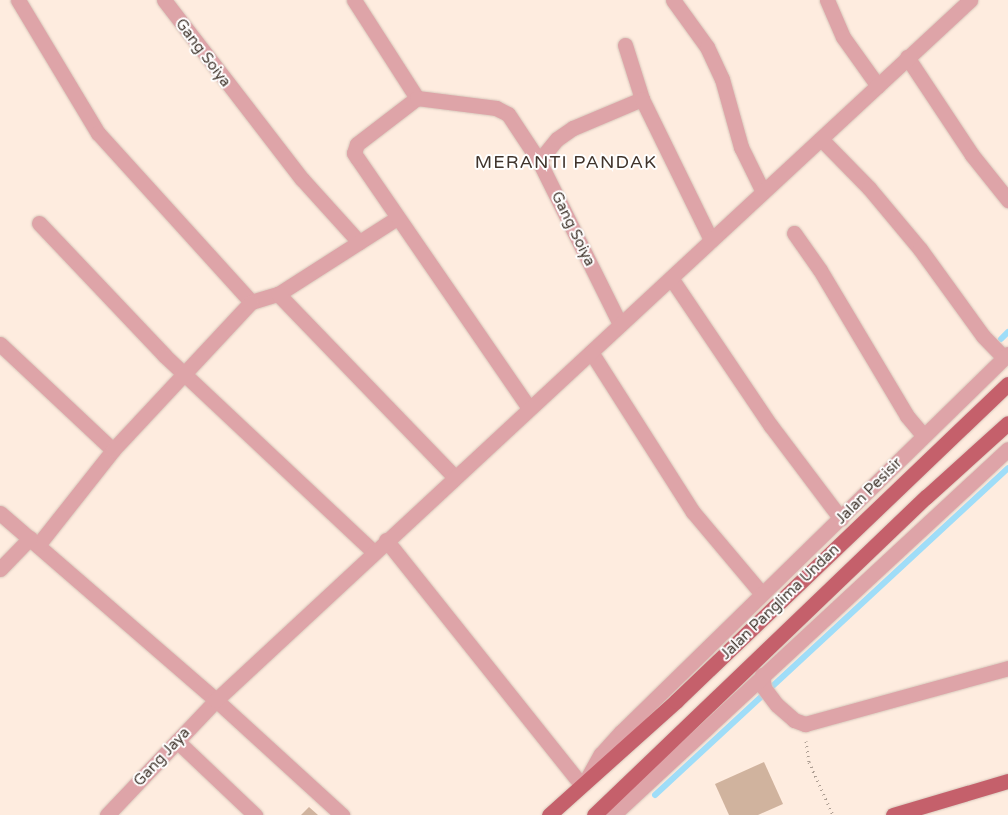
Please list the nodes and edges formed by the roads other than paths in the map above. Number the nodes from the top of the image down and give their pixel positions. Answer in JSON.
{"nodes":[{"id":1,"x":18,"y":0,"type":"edge"},
{"id":2,"x":164,"y":0,"type":"edge"},
{"id":3,"x":354,"y":0,"type":"edge"},
{"id":4,"x":672,"y":0,"type":"edge"},
{"id":5,"x":827,"y":0,"type":"edge"},
{"id":6,"x":970,"y":0,"type":"edge"},
{"id":7,"x":625,"y":44,"type":"dead end"},
{"id":8,"x":906,"y":57,"type":"junction"},
{"id":9,"x":878,"y":86,"type":"junction"},
{"id":10,"x":417,"y":98,"type":"junction"},
{"id":11,"x":642,"y":99,"type":"junction"},
{"id":12,"x":821,"y":139,"type":"junction"},
{"id":13,"x":539,"y":161,"type":"junction"},
{"id":14,"x":763,"y":192,"type":"junction"},
{"id":15,"x":1008,"y":200,"type":"edge"},
{"id":16,"x":397,"y":218,"type":"junction"},
{"id":17,"x":39,"y":223,"type":"dead end"},
{"id":18,"x":794,"y":233,"type":"dead end"},
{"id":19,"x":711,"y":240,"type":"junction"},
{"id":20,"x":359,"y":242,"type":"junction"},
{"id":21,"x":671,"y":278,"type":"junction"},
{"id":22,"x":278,"y":294,"type":"junction"},
{"id":23,"x":251,"y":302,"type":"junction"},
{"id":24,"x":620,"y":324,"type":"junction"},
{"id":25,"x":0,"y":344,"type":"edge"},
{"id":26,"x":591,"y":352,"type":"junction"},
{"id":27,"x":1006,"y":356,"type":"edge"},
{"id":28,"x":185,"y":373,"type":"junction"},
{"id":29,"x":1008,"y":384,"type":"edge"},
{"id":30,"x":529,"y":408,"type":"junction"},
{"id":31,"x":1008,"y":423,"type":"edge"},
{"id":32,"x":921,"y":432,"type":"junction"},
{"id":33,"x":1008,"y":448,"type":"edge"},
{"id":34,"x":113,"y":450,"type":"junction"},
{"id":35,"x":454,"y":477,"type":"junction"},
{"id":36,"x":926,"y":497,"type":"junction"},
{"id":37,"x":835,"y":512,"type":"junction"},
{"id":38,"x":0,"y":513,"type":"edge"},
{"id":39,"x":939,"y":514,"type":"junction"},
{"id":40,"x":891,"y":531,"type":"junction"},
{"id":41,"x":386,"y":540,"type":"junction"},
{"id":42,"x":34,"y":542,"type":"junction"},
{"id":43,"x":904,"y":547,"type":"junction"},
{"id":44,"x":374,"y":552,"type":"junction"},
{"id":45,"x":799,"y":559,"type":"junction"},
{"id":46,"x":0,"y":569,"type":"edge"},
{"id":47,"x":811,"y":573,"type":"junction"},
{"id":48,"x":757,"y":589,"type":"junction"},
{"id":49,"x":1008,"y":668,"type":"edge"},
{"id":50,"x":763,"y":682,"type":"junction"},
{"id":51,"x":216,"y":700,"type":"junction"},
{"id":52,"x":676,"y":701,"type":"junction"},
{"id":53,"x":694,"y":719,"type":"junction"},
{"id":54,"x":177,"y":741,"type":"junction"},
{"id":55,"x":584,"y":781,"type":"junction"},
{"id":56,"x":1008,"y":781,"type":"edge"},
{"id":57,"x":107,"y":815,"type":"edge"},
{"id":58,"x":256,"y":815,"type":"edge"},
{"id":59,"x":342,"y":815,"type":"edge"},
{"id":60,"x":549,"y":815,"type":"edge"},
{"id":61,"x":594,"y":815,"type":"edge"},
{"id":62,"x":613,"y":815,"type":"edge"},
{"id":63,"x":893,"y":815,"type":"edge"}],
"edges":[{"from":1,"to":23,"type":"street"},
{"from":2,"to":20,"type":"street","name":"Gang Soiya"},
{"from":3,"to":10,"type":"street"},
{"from":4,"to":14,"type":"street"},
{"from":5,"to":9,"type":"street"},
{"from":6,"to":8,"type":"street","name":"Gang Jaya"},
{"from":7,"to":11,"type":"street"},
{"from":8,"to":9,"type":"street","name":"Gang Jaya"},
{"from":8,"to":15,"type":"street"},
{"from":9,"to":12,"type":"street","name":"Gang Jaya"},
{"from":10,"to":13,"type":"street","name":"Gang Soiya"},
{"from":10,"to":16,"type":"street"},
{"from":11,"to":13,"type":"street"},
{"from":11,"to":19,"type":"street"},
{"from":12,"to":14,"type":"street","name":"Gang Jaya"},
{"from":12,"to":27,"type":"street"},
{"from":13,"to":24,"type":"street","name":"Gang Soiya"},
{"from":14,"to":19,"type":"street","name":"Gang Jaya"},
{"from":16,"to":20,"type":"street"},
{"from":16,"to":30,"type":"street"},
{"from":17,"to":28,"type":"street"},
{"from":18,"to":32,"type":"street"},
{"from":19,"to":21,"type":"street","name":"Gang Jaya"},
{"from":20,"to":22,"type":"street"},
{"from":21,"to":24,"type":"street","name":"Gang Jaya"},
{"from":21,"to":37,"type":"street"},
{"from":22,"to":23,"type":"street"},
{"from":22,"to":35,"type":"street"},
{"from":23,"to":28,"type":"street"},
{"from":24,"to":26,"type":"street","name":"Gang Jaya"},
{"from":25,"to":34,"type":"street"},
{"from":26,"to":30,"type":"street","name":"Gang Jaya"},
{"from":26,"to":48,"type":"street"},
{"from":27,"to":32,"type":"street","name":"Jalan Pesisir"},
{"from":28,"to":34,"type":"street"},
{"from":28,"to":44,"type":"street"},
{"from":29,"to":47,"type":"main road","name":"Jalan Panglima Undan"},
{"from":30,"to":35,"type":"street","name":"Gang Jaya"},
{"from":31,"to":36,"type":"main road","name":"Jalan Panglima Undan"},
{"from":32,"to":37,"type":"street","name":"Jalan Pesisir"},
{"from":33,"to":39,"type":"street"},
{"from":34,"to":42,"type":"street"},
{"from":35,"to":41,"type":"street","name":"Gang Jaya"},
{"from":36,"to":39,"type":"street"},
{"from":36,"to":40,"type":"main road","name":"Jalan Panglima Undan"},
{"from":37,"to":45,"type":"street","name":"Jalan Pesisir"},
{"from":38,"to":42,"type":"street"},
{"from":39,"to":43,"type":"street"},
{"from":40,"to":43,"type":"street"},
{"from":40,"to":53,"type":"main road","name":"Jalan Panglima Undan"},
{"from":41,"to":44,"type":"street","name":"Gang Jaya"},
{"from":41,"to":55,"type":"street"},
{"from":42,"to":46,"type":"street"},
{"from":42,"to":51,"type":"street"},
{"from":43,"to":50,"type":"street"},
{"from":44,"to":51,"type":"street","name":"Gang Jaya"},
{"from":45,"to":47,"type":"street"},
{"from":45,"to":48,"type":"street","name":"Jalan Pesisir"},
{"from":47,"to":52,"type":"main road","name":"Jalan Panglima Undan"},
{"from":48,"to":55,"type":"street","name":"Jalan Pesisir"},
{"from":49,"to":50,"type":"street"},
{"from":50,"to":62,"type":"street"},
{"from":51,"to":54,"type":"street","name":"Gang Jaya"},
{"from":51,"to":59,"type":"street"},
{"from":52,"to":53,"type":"main road"},
{"from":52,"to":55,"type":"main road","name":"Jalan Panglima Undan"},
{"from":53,"to":61,"type":"main road","name":"Jalan Panglima Undan"},
{"from":54,"to":57,"type":"street","name":"Gang Jaya"},
{"from":54,"to":58,"type":"street"},
{"from":55,"to":60,"type":"main road","name":"Jalan Panglima Undan"},
{"from":56,"to":63,"type":"main road"}]}
